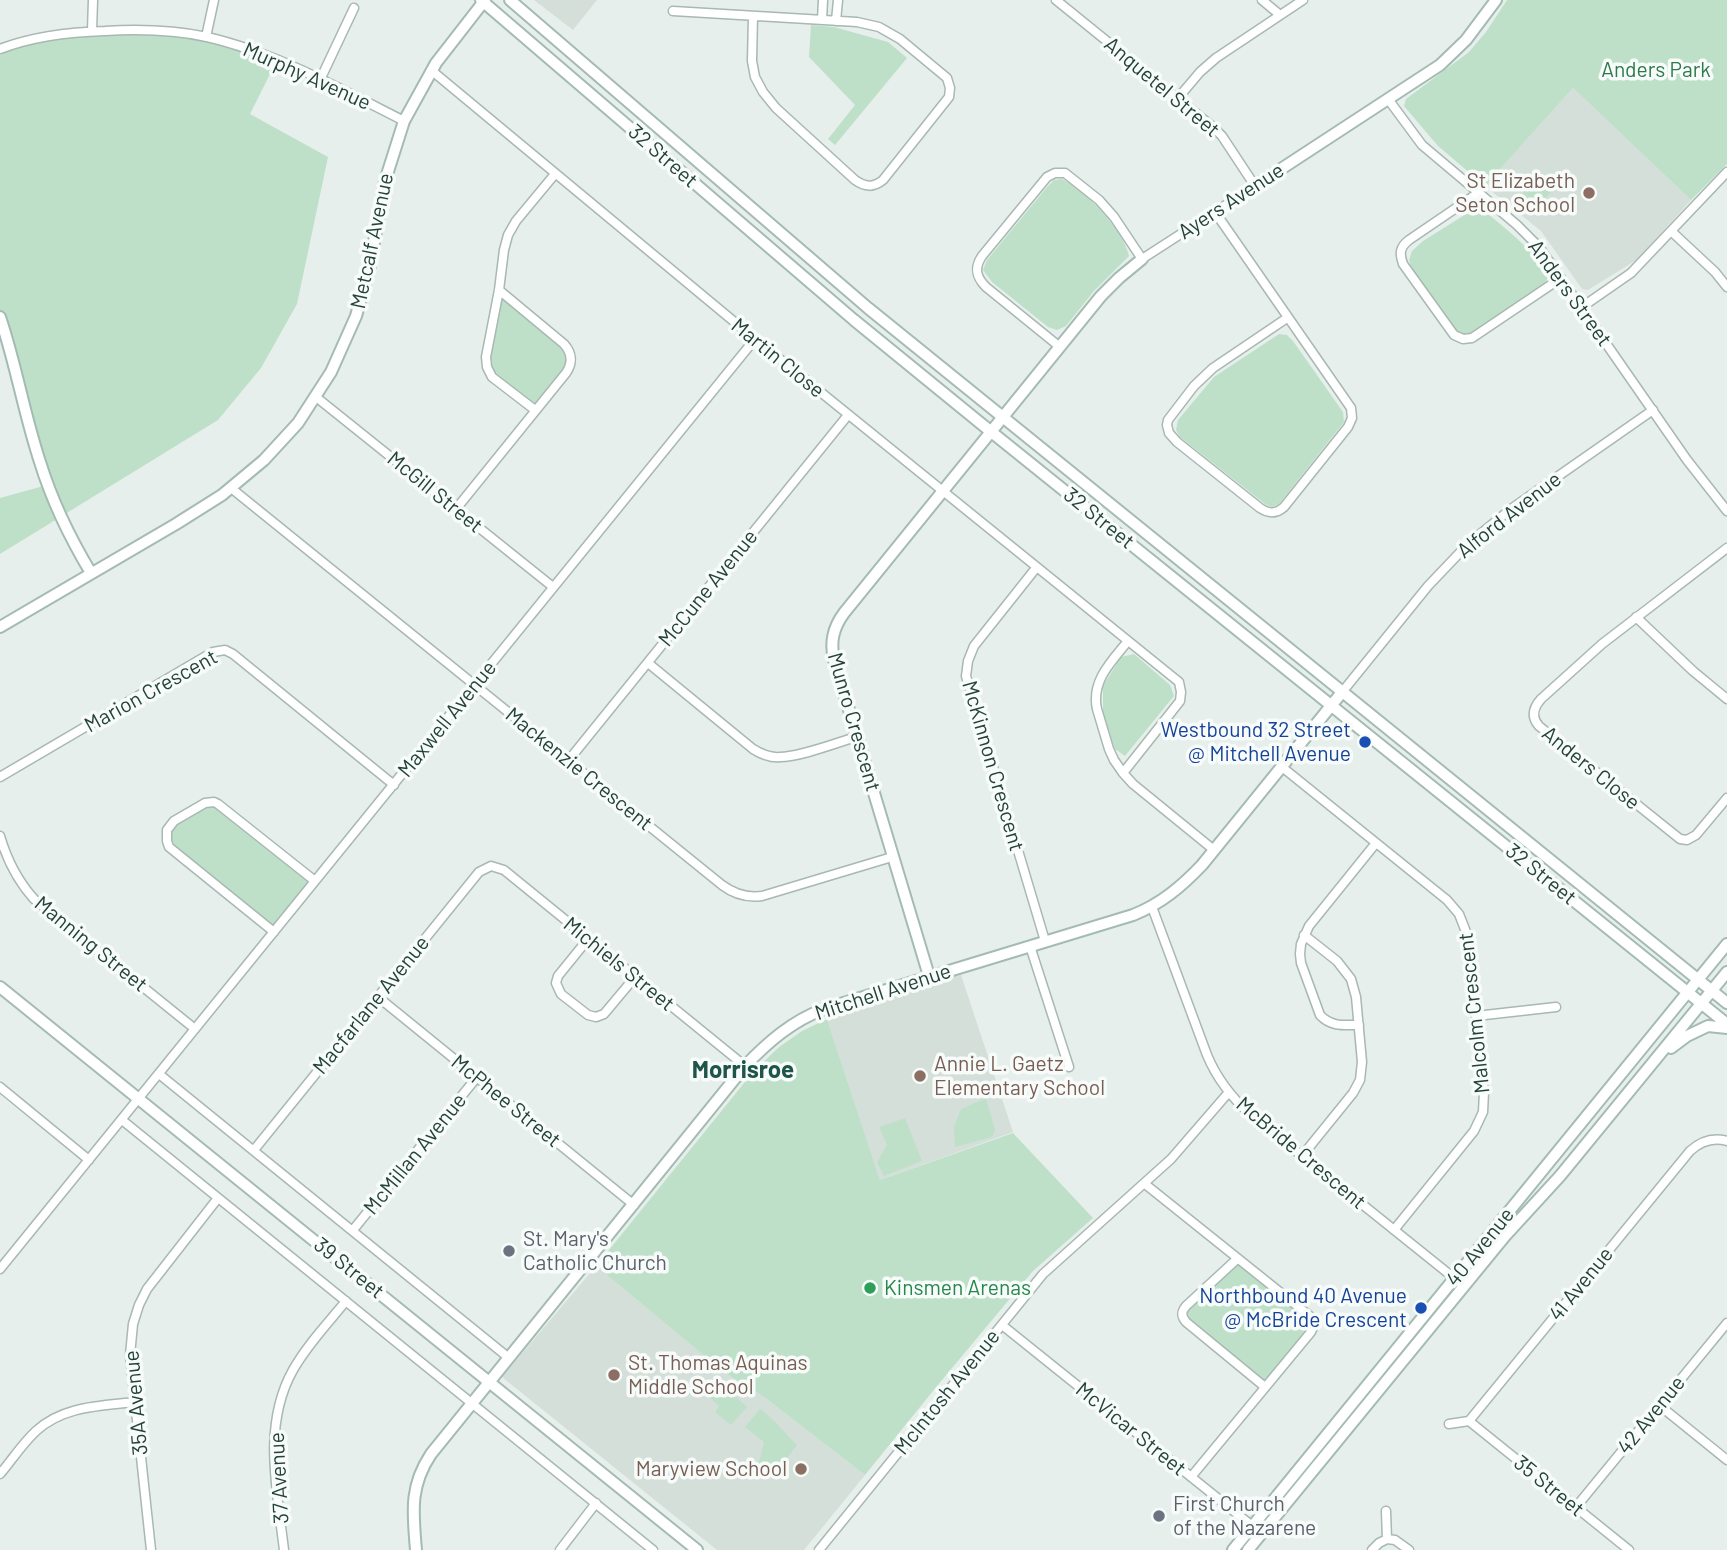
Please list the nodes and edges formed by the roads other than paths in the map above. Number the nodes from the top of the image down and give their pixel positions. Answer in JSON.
{"nodes":[{"id":1,"x":93,"y":0,"type":"edge"},
{"id":2,"x":214,"y":0,"type":"edge"},
{"id":3,"x":510,"y":0,"type":"edge"},
{"id":4,"x":823,"y":0,"type":"edge"},
{"id":5,"x":838,"y":0,"type":"edge"},
{"id":6,"x":1056,"y":0,"type":"edge"},
{"id":7,"x":1262,"y":0,"type":"edge"},
{"id":8,"x":1303,"y":0,"type":"edge"},
{"id":9,"x":1496,"y":0,"type":"edge"},
{"id":10,"x":483,"y":1,"type":"edge"},
{"id":11,"x":354,"y":8,"type":"dead end"},
{"id":12,"x":673,"y":11,"type":"dead end"},
{"id":13,"x":1280,"y":15,"type":"junction"},
{"id":14,"x":753,"y":16,"type":"junction"},
{"id":15,"x":822,"y":20,"type":"junction"},
{"id":16,"x":836,"y":21,"type":"junction"},
{"id":17,"x":92,"y":31,"type":"junction"},
{"id":18,"x":206,"y":37,"type":"junction"},
{"id":19,"x":1,"y":47,"type":"edge"},
{"id":20,"x":431,"y":71,"type":"junction"},
{"id":21,"x":320,"y":80,"type":"junction"},
{"id":22,"x":1178,"y":98,"type":"junction"},
{"id":23,"x":1388,"y":99,"type":"junction"},
{"id":24,"x":404,"y":121,"type":"junction"},
{"id":25,"x":1727,"y":172,"type":"edge"},
{"id":26,"x":555,"y":174,"type":"junction"},
{"id":27,"x":1255,"y":186,"type":"junction"},
{"id":28,"x":1478,"y":194,"type":"junction"},
{"id":29,"x":1215,"y":212,"type":"junction"},
{"id":30,"x":1671,"y":231,"type":"junction"},
{"id":31,"x":1142,"y":259,"type":"junction"},
{"id":32,"x":1561,"y":278,"type":"junction"},
{"id":33,"x":1727,"y":287,"type":"edge"},
{"id":34,"x":499,"y":290,"type":"junction"},
{"id":35,"x":1582,"y":307,"type":"junction"},
{"id":36,"x":0,"y":317,"type":"edge"},
{"id":37,"x":1287,"y":318,"type":"junction"},
{"id":38,"x":755,"y":339,"type":"junction"},
{"id":39,"x":1060,"y":347,"type":"junction"},
{"id":40,"x":316,"y":397,"type":"junction"},
{"id":41,"x":535,"y":410,"type":"junction"},
{"id":42,"x":1653,"y":410,"type":"junction"},
{"id":43,"x":848,"y":415,"type":"junction"},
{"id":44,"x":1003,"y":416,"type":"junction"},
{"id":45,"x":991,"y":432,"type":"junction"},
{"id":46,"x":231,"y":488,"type":"junction"},
{"id":47,"x":942,"y":492,"type":"junction"},
{"id":48,"x":456,"y":509,"type":"junction"},
{"id":49,"x":1727,"y":510,"type":"edge"},
{"id":50,"x":1727,"y":548,"type":"edge"},
{"id":51,"x":1036,"y":568,"type":"junction"},
{"id":52,"x":92,"y":573,"type":"junction"},
{"id":53,"x":553,"y":587,"type":"junction"},
{"id":54,"x":1636,"y":617,"type":"junction"},
{"id":55,"x":0,"y":627,"type":"edge"},
{"id":56,"x":1128,"y":641,"type":"junction"},
{"id":57,"x":648,"y":663,"type":"junction"},
{"id":58,"x":474,"y":685,"type":"junction"},
{"id":59,"x":1343,"y":691,"type":"junction"},
{"id":60,"x":1727,"y":699,"type":"edge"},
{"id":61,"x":1331,"y":706,"type":"junction"},
{"id":62,"x":856,"y":737,"type":"junction"},
{"id":63,"x":568,"y":761,"type":"junction"},
{"id":64,"x":1282,"y":767,"type":"junction"},
{"id":65,"x":1123,"y":773,"type":"junction"},
{"id":66,"x":0,"y":777,"type":"edge"},
{"id":67,"x":394,"y":785,"type":"junction"},
{"id":68,"x":1727,"y":797,"type":"edge"},
{"id":69,"x":0,"y":836,"type":"edge"},
{"id":70,"x":1376,"y":843,"type":"junction"},
{"id":71,"x":1,"y":846,"type":"edge"},
{"id":72,"x":1214,"y":850,"type":"junction"},
{"id":73,"x":892,"y":857,"type":"junction"},
{"id":74,"x":491,"y":866,"type":"joint"},
{"id":75,"x":316,"y":881,"type":"junction"},
{"id":76,"x":1152,"y":907,"type":"junction"},
{"id":77,"x":274,"y":932,"type":"junction"},
{"id":78,"x":1304,"y":935,"type":"junction"},
{"id":79,"x":588,"y":939,"type":"junction"},
{"id":80,"x":1045,"y":942,"type":"junction"},
{"id":81,"x":1727,"y":944,"type":"edge"},
{"id":82,"x":1030,"y":946,"type":"junction"},
{"id":83,"x":1727,"y":972,"type":"edge"},
{"id":84,"x":929,"y":976,"type":"junction"},
{"id":85,"x":635,"y":977,"type":"junction"},
{"id":86,"x":1698,"y":979,"type":"junction"},
{"id":87,"x":0,"y":987,"type":"edge"},
{"id":88,"x":1712,"y":991,"type":"junction"},
{"id":89,"x":1688,"y":992,"type":"junction"},
{"id":90,"x":378,"y":997,"type":"junction"},
{"id":91,"x":1702,"y":1003,"type":"junction"},
{"id":92,"x":1727,"y":1003,"type":"edge"},
{"id":93,"x":1556,"y":1007,"type":"dead end"},
{"id":94,"x":1476,"y":1016,"type":"junction"},
{"id":95,"x":1359,"y":1025,"type":"junction"},
{"id":96,"x":1727,"y":1026,"type":"edge"},
{"id":97,"x":195,"y":1029,"type":"junction"},
{"id":98,"x":1655,"y":1061,"type":"junction"},
{"id":99,"x":745,"y":1066,"type":"junction"},
{"id":100,"x":1069,"y":1067,"type":"dead end"},
{"id":101,"x":159,"y":1074,"type":"junction"},
{"id":102,"x":477,"y":1077,"type":"junction"},
{"id":103,"x":0,"y":1087,"type":"edge"},
{"id":104,"x":1229,"y":1092,"type":"junction"},
{"id":105,"x":139,"y":1098,"type":"junction"},
{"id":106,"x":122,"y":1119,"type":"junction"},
{"id":107,"x":1727,"y":1141,"type":"edge"},
{"id":108,"x":254,"y":1150,"type":"junction"},
{"id":109,"x":1302,"y":1156,"type":"junction"},
{"id":110,"x":89,"y":1160,"type":"junction"},
{"id":111,"x":1145,"y":1184,"type":"junction"},
{"id":112,"x":218,"y":1198,"type":"junction"},
{"id":113,"x":634,"y":1205,"type":"junction"},
{"id":114,"x":353,"y":1230,"type":"junction"},
{"id":115,"x":1394,"y":1230,"type":"junction"},
{"id":116,"x":1237,"y":1259,"type":"junction"},
{"id":117,"x":0,"y":1269,"type":"edge"},
{"id":118,"x":1459,"y":1282,"type":"junction"},
{"id":119,"x":346,"y":1301,"type":"junction"},
{"id":120,"x":1727,"y":1323,"type":"edge"},
{"id":121,"x":1002,"y":1325,"type":"junction"},
{"id":122,"x":509,"y":1358,"type":"junction"},
{"id":123,"x":489,"y":1382,"type":"junction"},
{"id":124,"x":1265,"y":1387,"type":"junction"},
{"id":125,"x":135,"y":1402,"type":"junction"},
{"id":126,"x":472,"y":1404,"type":"junction"},
{"id":127,"x":1659,"y":1405,"type":"junction"},
{"id":128,"x":1469,"y":1421,"type":"junction"},
{"id":129,"x":1449,"y":1424,"type":"dead end"},
{"id":130,"x":1727,"y":1460,"type":"edge"},
{"id":131,"x":0,"y":1474,"type":"edge"},
{"id":132,"x":1191,"y":1477,"type":"junction"},
{"id":133,"x":596,"y":1503,"type":"junction"},
{"id":134,"x":1576,"y":1507,"type":"junction"},
{"id":135,"x":1386,"y":1511,"type":"dead end"},
{"id":136,"x":1256,"y":1530,"type":"junction"},
{"id":137,"x":1387,"y":1539,"type":"junction"},
{"id":138,"x":151,"y":1550,"type":"edge"},
{"id":139,"x":284,"y":1550,"type":"edge"},
{"id":140,"x":416,"y":1550,"type":"edge"},
{"id":141,"x":560,"y":1550,"type":"edge"},
{"id":142,"x":653,"y":1550,"type":"edge"},
{"id":143,"x":697,"y":1550,"type":"edge"},
{"id":144,"x":819,"y":1550,"type":"edge"},
{"id":145,"x":1233,"y":1550,"type":"edge"},
{"id":146,"x":1248,"y":1550,"type":"edge"},
{"id":147,"x":1372,"y":1550,"type":"edge"},
{"id":148,"x":1409,"y":1550,"type":"edge"},
{"id":149,"x":1629,"y":1550,"type":"edge"}],
"edges":[{"from":1,"to":17,"type":"street"},
{"from":2,"to":18,"type":"street"},
{"from":3,"to":44,"type":"street","name":"32 Street"},
{"from":4,"to":15,"type":"street"},
{"from":5,"to":16,"type":"street"},
{"from":6,"to":22,"type":"street","name":"Anquetel Street"},
{"from":7,"to":13,"type":"street"},
{"from":8,"to":13,"type":"street"},
{"from":9,"to":23,"type":"street","name":"Ayers Avenue"},
{"from":10,"to":20,"type":"street","name":"Metcalf Avenue"},
{"from":10,"to":45,"type":"street","name":"32 Street"},
{"from":11,"to":21,"type":"street"},
{"from":12,"to":14,"type":"street"},
{"from":13,"to":22,"type":"street"},
{"from":14,"to":15,"type":"street"},
{"from":14,"to":16,"type":"street"},
{"from":15,"to":16,"type":"street"},
{"from":17,"to":18,"type":"street","name":"Murphy Avenue"},
{"from":17,"to":19,"type":"street","name":"Murphy Avenue"},
{"from":18,"to":21,"type":"street","name":"Murphy Avenue"},
{"from":20,"to":24,"type":"street","name":"Metcalf Avenue"},
{"from":20,"to":26,"type":"street","name":"Martin Close"},
{"from":21,"to":24,"type":"street","name":"Murphy Avenue"},
{"from":22,"to":27,"type":"street","name":"Anquetel Street"},
{"from":23,"to":27,"type":"street","name":"Ayers Avenue"},
{"from":23,"to":28,"type":"street","name":"Anders Street"},
{"from":24,"to":40,"type":"street","name":"Metcalf Avenue"},
{"from":25,"to":30,"type":"street"},
{"from":26,"to":34,"type":"street"},
{"from":26,"to":38,"type":"street","name":"Martin Close"},
{"from":27,"to":29,"type":"street","name":"Ayers Avenue"},
{"from":28,"to":32,"type":"street","name":"Anders Street"},
{"from":28,"to":32,"type":"street"},
{"from":29,"to":31,"type":"street","name":"Ayers Avenue"},
{"from":29,"to":37,"type":"street"},
{"from":30,"to":33,"type":"street"},
{"from":30,"to":35,"type":"street"},
{"from":31,"to":39,"type":"street","name":"Ayers Avenue"},
{"from":31,"to":39,"type":"street"},
{"from":32,"to":35,"type":"street","name":"Anders Street"},
{"from":34,"to":41,"type":"street"},
{"from":34,"to":41,"type":"street"},
{"from":35,"to":42,"type":"street","name":"Anders Street"},
{"from":36,"to":52,"type":"street"},
{"from":37,"to":37,"type":"street"},
{"from":38,"to":43,"type":"street","name":"Martin Close"},
{"from":38,"to":53,"type":"street","name":"Maxwell Avenue"},
{"from":39,"to":44,"type":"street","name":"Ayers Avenue"},
{"from":40,"to":46,"type":"street","name":"Metcalf Avenue"},
{"from":40,"to":48,"type":"street","name":"McGill Street"},
{"from":41,"to":48,"type":"street"},
{"from":42,"to":49,"type":"street","name":"Anders Street"},
{"from":42,"to":59,"type":"street","name":"Alford Avenue"},
{"from":43,"to":47,"type":"street","name":"Martin Close"},
{"from":43,"to":57,"type":"street","name":"McCune Avenue"},
{"from":44,"to":45,"type":"street","name":"Ayers Avenue"},
{"from":44,"to":59,"type":"street","name":"32 Street"},
{"from":45,"to":47,"type":"street","name":"Munro Crescent"},
{"from":45,"to":61,"type":"street","name":"32 Street"},
{"from":46,"to":52,"type":"street","name":"Metcalf Avenue"},
{"from":46,"to":58,"type":"street","name":"Mackenzie Crescent"},
{"from":47,"to":51,"type":"street","name":"Martin Close"},
{"from":47,"to":62,"type":"street","name":"Munro Crescent"},
{"from":48,"to":53,"type":"street","name":"McGill Street"},
{"from":50,"to":54,"type":"street","name":"Anders Close"},
{"from":51,"to":56,"type":"street","name":"Martin Close"},
{"from":51,"to":80,"type":"street","name":"McKinnon Crescent"},
{"from":52,"to":55,"type":"street","name":"Metcalf Avenue"},
{"from":53,"to":58,"type":"street","name":"Maxwell Avenue"},
{"from":54,"to":60,"type":"street"},
{"from":54,"to":68,"type":"street","name":"Anders Close"},
{"from":56,"to":65,"type":"street"},
{"from":56,"to":65,"type":"street","name":"Martin Close"},
{"from":57,"to":62,"type":"street"},
{"from":57,"to":63,"type":"street","name":"McCune Avenue"},
{"from":58,"to":63,"type":"street","name":"Mackenzie Crescent"},
{"from":58,"to":67,"type":"street","name":"Maxwell Avenue"},
{"from":59,"to":61,"type":"street","name":"Alford Avenue"},
{"from":59,"to":86,"type":"street","name":"32 Street"},
{"from":61,"to":64,"type":"street","name":"Mitchell Avenue"},
{"from":61,"to":89,"type":"street","name":"32 Street"},
{"from":62,"to":73,"type":"street","name":"Munro Crescent"},
{"from":63,"to":73,"type":"street","name":"Mackenzie Crescent"},
{"from":64,"to":70,"type":"street","name":"Malcolm Crescent"},
{"from":64,"to":72,"type":"street","name":"Mitchell Avenue"},
{"from":65,"to":72,"type":"street"},
{"from":66,"to":67,"type":"street","name":"Marion Crescent"},
{"from":67,"to":75,"type":"street","name":"Maxwell Avenue"},
{"from":69,"to":71,"type":"street","name":"Manning Street"},
{"from":70,"to":78,"type":"street"},
{"from":70,"to":94,"type":"street","name":"Malcolm Crescent"},
{"from":71,"to":97,"type":"street","name":"Manning Street"},
{"from":72,"to":76,"type":"street","name":"Mitchell Avenue"},
{"from":73,"to":84,"type":"street","name":"Munro Crescent"},
{"from":74,"to":79,"type":"street","name":"Michiels Street"},
{"from":74,"to":90,"type":"street","name":"Macfarlane Avenue"},
{"from":75,"to":77,"type":"street","name":"Maxwell Avenue"},
{"from":75,"to":77,"type":"street"},
{"from":76,"to":80,"type":"street","name":"Mitchell Avenue"},
{"from":76,"to":104,"type":"street","name":"McBride Crescent"},
{"from":77,"to":97,"type":"street","name":"Maxwell Avenue"},
{"from":78,"to":95,"type":"street"},
{"from":78,"to":95,"type":"street"},
{"from":79,"to":85,"type":"street","name":"Michiels Street"},
{"from":79,"to":85,"type":"street"},
{"from":80,"to":82,"type":"street","name":"Mitchell Avenue"},
{"from":81,"to":86,"type":"street","name":"40 Avenue"},
{"from":82,"to":84,"type":"street","name":"Mitchell Avenue"},
{"from":82,"to":100,"type":"street"},
{"from":83,"to":88,"type":"street","name":"40 Avenue"},
{"from":84,"to":99,"type":"street","name":"Mitchell Avenue"},
{"from":85,"to":99,"type":"street","name":"Michiels Street"},
{"from":86,"to":88,"type":"street","name":"32 Street"},
{"from":86,"to":89,"type":"street","name":"40 Avenue"},
{"from":87,"to":105,"type":"street","name":"39 Street"},
{"from":88,"to":91,"type":"street","name":"40 Avenue"},
{"from":88,"to":92,"type":"street","name":"32 Street"},
{"from":89,"to":91,"type":"street","name":"32 Street"},
{"from":89,"to":118,"type":"street","name":"40 Avenue"},
{"from":90,"to":102,"type":"street","name":"McPhee Street"},
{"from":90,"to":108,"type":"street","name":"Macfarlane Avenue"},
{"from":91,"to":96,"type":"street","name":"32 Street"},
{"from":91,"to":98,"type":"street","name":"40 Avenue"},
{"from":93,"to":94,"type":"street"},
{"from":94,"to":115,"type":"street","name":"Malcolm Crescent"},
{"from":95,"to":109,"type":"street"},
{"from":96,"to":98,"type":"street"},
{"from":97,"to":101,"type":"street","name":"Maxwell Avenue"},
{"from":98,"to":118,"type":"street","name":"40 Avenue"},
{"from":99,"to":113,"type":"street","name":"Mitchell Avenue"},
{"from":101,"to":105,"type":"street","name":"Maxwell Avenue"},
{"from":101,"to":108,"type":"street","name":"39 Street"},
{"from":102,"to":113,"type":"street","name":"McPhee Street"},
{"from":102,"to":114,"type":"street","name":"McMillan Avenue"},
{"from":103,"to":110,"type":"street"},
{"from":104,"to":109,"type":"street","name":"McBride Crescent"},
{"from":104,"to":111,"type":"street","name":"McIntosh Avenue"},
{"from":105,"to":106,"type":"street","name":"Maxwell Avenue"},
{"from":105,"to":123,"type":"street","name":"39 Street"},
{"from":106,"to":110,"type":"street","name":"Maxwell Avenue"},
{"from":106,"to":112,"type":"street","name":"39 Street"},
{"from":107,"to":128,"type":"street","name":"41 Avenue"},
{"from":108,"to":114,"type":"street","name":"39 Street"},
{"from":109,"to":115,"type":"street","name":"McBride Crescent"},
{"from":110,"to":117,"type":"street","name":"Maxwell Avenue"},
{"from":111,"to":116,"type":"street"},
{"from":111,"to":121,"type":"street","name":"McIntosh Avenue"},
{"from":112,"to":119,"type":"street","name":"39 Street"},
{"from":112,"to":125,"type":"street","name":"35A Avenue"},
{"from":113,"to":122,"type":"street","name":"Mitchell Avenue"},
{"from":114,"to":122,"type":"street","name":"39 Street"},
{"from":115,"to":118,"type":"street","name":"McBride Crescent"},
{"from":116,"to":124,"type":"street"},
{"from":116,"to":124,"type":"street"},
{"from":118,"to":136,"type":"street","name":"40 Avenue"},
{"from":119,"to":126,"type":"street","name":"39 Street"},
{"from":119,"to":139,"type":"street","name":"37 Avenue"},
{"from":120,"to":127,"type":"street","name":"42 Avenue"},
{"from":121,"to":132,"type":"street","name":"McVicar Street"},
{"from":121,"to":144,"type":"street","name":"McIntosh Avenue"},
{"from":122,"to":123,"type":"street","name":"Mitchell Avenue"},
{"from":123,"to":126,"type":"street","name":"Mitchell Avenue"},
{"from":123,"to":143,"type":"street","name":"39 Street"},
{"from":124,"to":132,"type":"street"},
{"from":125,"to":131,"type":"street"},
{"from":125,"to":138,"type":"street","name":"35A Avenue"},
{"from":126,"to":133,"type":"street","name":"39 Street"},
{"from":126,"to":140,"type":"street","name":"Mitchell Avenue"},
{"from":127,"to":130,"type":"street"},
{"from":127,"to":134,"type":"street","name":"42 Avenue"},
{"from":128,"to":129,"type":"street"},
{"from":128,"to":134,"type":"street","name":"35 Street"},
{"from":132,"to":136,"type":"street","name":"McVicar Street"},
{"from":133,"to":141,"type":"street"},
{"from":133,"to":142,"type":"street","name":"39 Street"},
{"from":134,"to":149,"type":"street","name":"35 Street"},
{"from":135,"to":137,"type":"street"},
{"from":136,"to":145,"type":"street","name":"40 Avenue"},
{"from":136,"to":146,"type":"street","name":"40 Avenue"},
{"from":137,"to":147,"type":"street"},
{"from":137,"to":148,"type":"street"}]}
